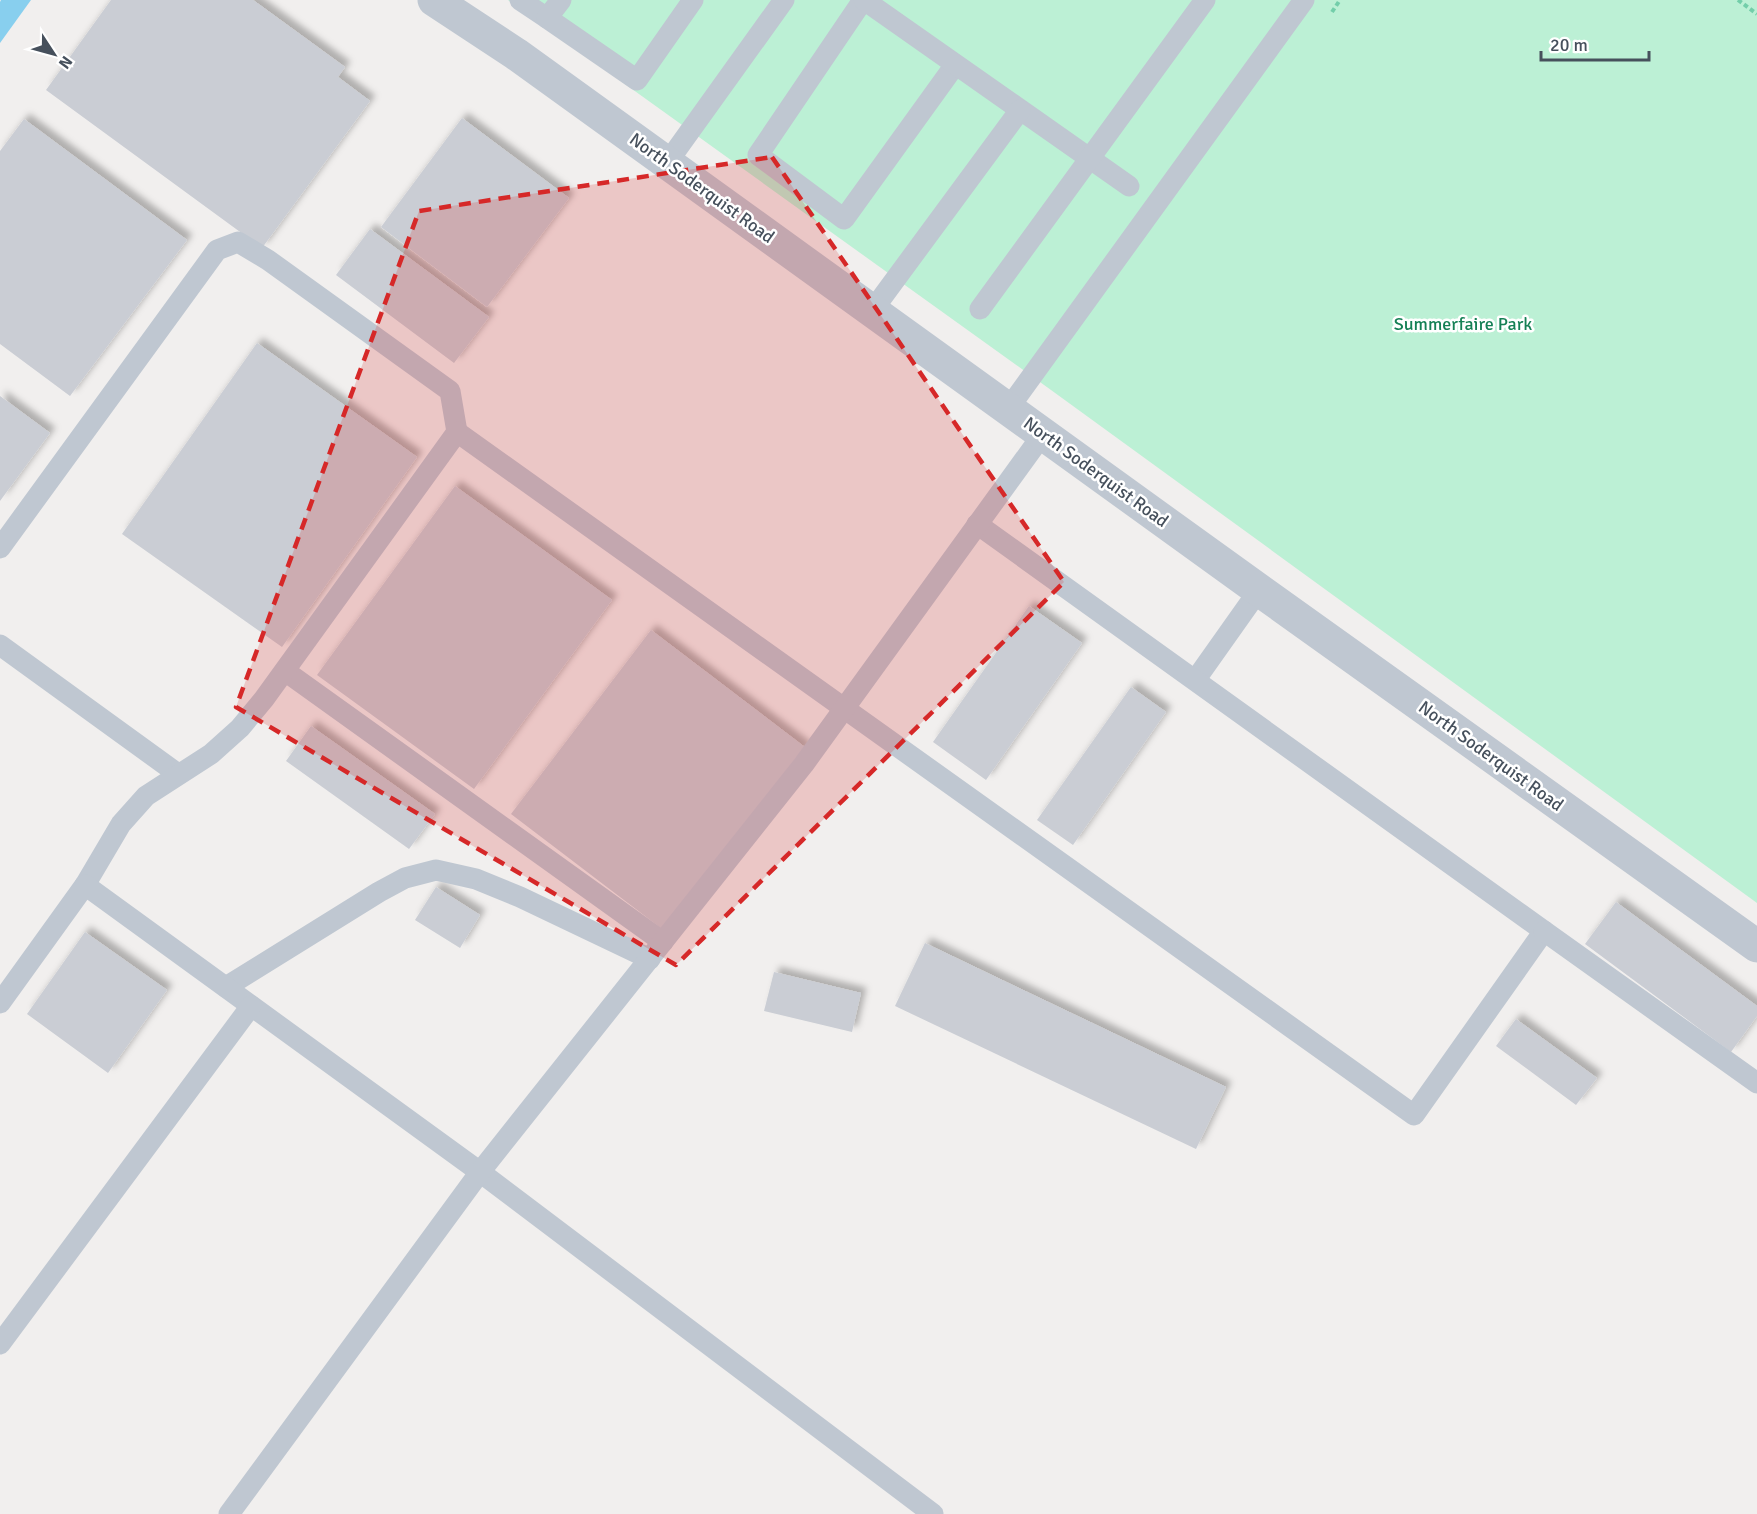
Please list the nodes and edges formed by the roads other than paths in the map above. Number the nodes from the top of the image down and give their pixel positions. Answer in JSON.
{"nodes":[{"id":1,"x":434,"y":0,"type":"edge"},
{"id":2,"x":520,"y":0,"type":"edge"},
{"id":3,"x":561,"y":0,"type":"edge"},
{"id":4,"x":693,"y":0,"type":"edge"},
{"id":5,"x":784,"y":0,"type":"edge"},
{"id":6,"x":864,"y":0,"type":"edge"},
{"id":7,"x":1205,"y":0,"type":"edge"},
{"id":8,"x":1304,"y":0,"type":"edge"},
{"id":9,"x":547,"y":18,"type":"junction"},
{"id":10,"x":955,"y":65,"type":"junction"},
{"id":11,"x":1020,"y":110,"type":"junction"},
{"id":12,"x":1089,"y":158,"type":"junction"},
{"id":13,"x":667,"y":163,"type":"junction"},
{"id":14,"x":1129,"y":186,"type":"dead end"},
{"id":15,"x":980,"y":309,"type":"dead end"},
{"id":16,"x":872,"y":311,"type":"junction"},
{"id":17,"x":1008,"y":409,"type":"junction"},
{"id":18,"x":457,"y":432,"type":"junction"},
{"id":19,"x":1043,"y":434,"type":"junction"},
{"id":20,"x":977,"y":524,"type":"junction"},
{"id":21,"x":0,"y":548,"type":"edge"},
{"id":22,"x":1259,"y":590,"type":"junction"},
{"id":23,"x":0,"y":645,"type":"edge"},
{"id":24,"x":285,"y":671,"type":"junction"},
{"id":25,"x":1196,"y":679,"type":"junction"},
{"id":26,"x":844,"y":710,"type":"junction"},
{"id":27,"x":178,"y":774,"type":"junction"},
{"id":28,"x":85,"y":885,"type":"junction"},
{"id":29,"x":1544,"y":931,"type":"junction"},
{"id":30,"x":663,"y":942,"type":"junction"},
{"id":31,"x":1757,"y":946,"type":"edge"},
{"id":32,"x":650,"y":959,"type":"junction"},
{"id":33,"x":226,"y":987,"type":"junction"},
{"id":34,"x":0,"y":1003,"type":"edge"},
{"id":35,"x":251,"y":1006,"type":"junction"},
{"id":36,"x":1757,"y":1083,"type":"edge"},
{"id":37,"x":480,"y":1172,"type":"junction"},
{"id":38,"x":3,"y":1333,"type":"edge"},
{"id":39,"x":229,"y":1514,"type":"edge"},
{"id":40,"x":933,"y":1514,"type":"edge"}],
"edges":[{"from":1,"to":13,"type":"street","name":"North Soderquist Road"},
{"from":2,"to":9,"type":"lane"},
{"from":3,"to":9,"type":"lane"},
{"from":4,"to":9,"type":"lane"},
{"from":5,"to":13,"type":"lane"},
{"from":6,"to":10,"type":"lane"},
{"from":6,"to":10,"type":"lane"},
{"from":7,"to":12,"type":"lane"},
{"from":8,"to":17,"type":"lane"},
{"from":10,"to":11,"type":"lane"},
{"from":11,"to":12,"type":"lane"},
{"from":11,"to":16,"type":"lane"},
{"from":12,"to":14,"type":"lane"},
{"from":12,"to":15,"type":"lane"},
{"from":13,"to":16,"type":"street","name":"North Soderquist Road"},
{"from":16,"to":17,"type":"street","name":"North Soderquist Road"},
{"from":17,"to":19,"type":"street","name":"North Soderquist Road"},
{"from":18,"to":21,"type":"lane"},
{"from":18,"to":24,"type":"lane"},
{"from":18,"to":26,"type":"lane"},
{"from":19,"to":20,"type":"lane"},
{"from":19,"to":22,"type":"street","name":"North Soderquist Road"},
{"from":20,"to":25,"type":"lane"},
{"from":20,"to":26,"type":"lane"},
{"from":22,"to":25,"type":"lane"},
{"from":22,"to":31,"type":"street","name":"North Soderquist Road"},
{"from":23,"to":27,"type":"lane"},
{"from":24,"to":27,"type":"lane"},
{"from":24,"to":30,"type":"lane"},
{"from":25,"to":29,"type":"lane"},
{"from":26,"to":29,"type":"lane"},
{"from":26,"to":30,"type":"lane"},
{"from":27,"to":28,"type":"lane"},
{"from":28,"to":33,"type":"lane"},
{"from":28,"to":34,"type":"lane"},
{"from":29,"to":36,"type":"lane"},
{"from":30,"to":32,"type":"lane"},
{"from":32,"to":33,"type":"lane"},
{"from":32,"to":37,"type":"lane"},
{"from":33,"to":35,"type":"lane"},
{"from":35,"to":37,"type":"lane"},
{"from":35,"to":38,"type":"lane"},
{"from":37,"to":39,"type":"lane"},
{"from":37,"to":40,"type":"lane"}]}
